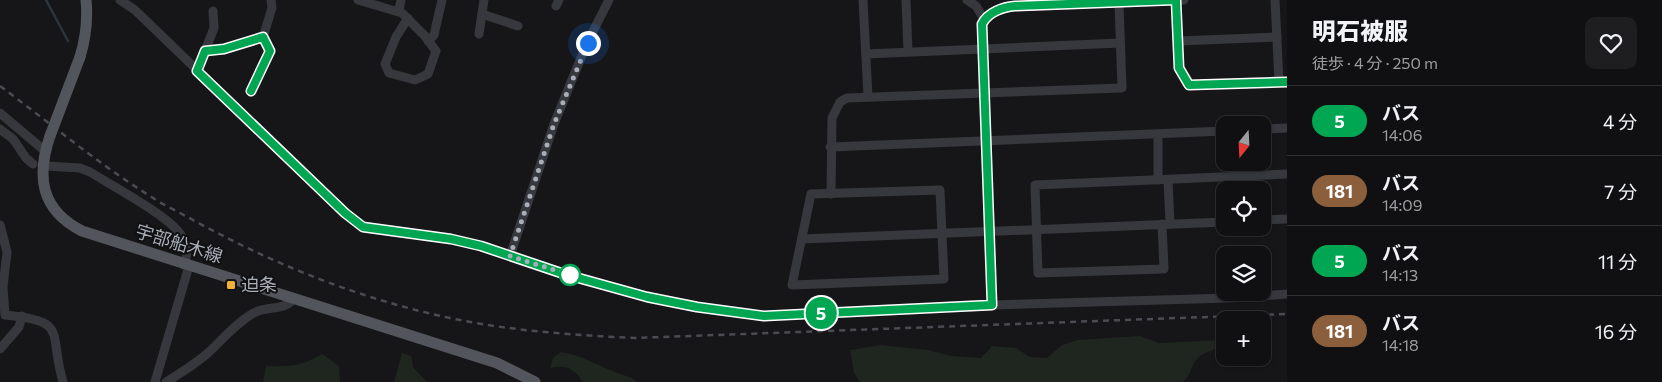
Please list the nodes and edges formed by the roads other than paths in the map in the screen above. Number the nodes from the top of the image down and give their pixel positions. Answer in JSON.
{"nodes":[{"id":1,"x":86,"y":0,"type":"edge"},
{"id":2,"x":120,"y":0,"type":"edge"},
{"id":3,"x":271,"y":0,"type":"edge"},
{"id":4,"x":360,"y":0,"type":"edge"},
{"id":5,"x":401,"y":0,"type":"edge"},
{"id":6,"x":442,"y":0,"type":"edge"},
{"id":7,"x":484,"y":0,"type":"edge"},
{"id":8,"x":609,"y":0,"type":"edge"},
{"id":9,"x":863,"y":0,"type":"edge"},
{"id":10,"x":906,"y":0,"type":"edge"},
{"id":11,"x":967,"y":0,"type":"edge"},
{"id":12,"x":1176,"y":0,"type":"edge"},
{"id":13,"x":1184,"y":0,"type":"edge"},
{"id":14,"x":1275,"y":0,"type":"edge"},
{"id":15,"x":1119,"y":3,"type":"junction"},
{"id":16,"x":213,"y":10,"type":"dead end"},
{"id":17,"x":398,"y":10,"type":"junction"},
{"id":18,"x":482,"y":14,"type":"junction"},
{"id":19,"x":408,"y":18,"type":"junction"},
{"id":20,"x":984,"y":19,"type":"junction"},
{"id":21,"x":518,"y":26,"type":"dead end"},
{"id":22,"x":479,"y":34,"type":"dead end"},
{"id":23,"x":263,"y":37,"type":"junction"},
{"id":24,"x":1277,"y":37,"type":"junction"},
{"id":25,"x":428,"y":41,"type":"junction"},
{"id":26,"x":1178,"y":41,"type":"junction"},
{"id":27,"x":1120,"y":44,"type":"junction"},
{"id":28,"x":982,"y":49,"type":"junction"},
{"id":29,"x":205,"y":51,"type":"junction"},
{"id":30,"x":908,"y":52,"type":"junction"},
{"id":31,"x":866,"y":54,"type":"junction"},
{"id":32,"x":197,"y":71,"type":"junction"},
{"id":33,"x":1283,"y":82,"type":"edge"},
{"id":34,"x":251,"y":91,"type":"dead end"},
{"id":35,"x":984,"y":94,"type":"junction"},
{"id":36,"x":868,"y":97,"type":"junction"},
{"id":37,"x":0,"y":113,"type":"edge"},
{"id":38,"x":0,"y":128,"type":"edge"},
{"id":39,"x":1287,"y":128,"type":"edge"},
{"id":40,"x":1271,"y":129,"type":"edge"},
{"id":41,"x":1216,"y":131,"type":"edge"},
{"id":42,"x":1158,"y":134,"type":"junction"},
{"id":43,"x":986,"y":140,"type":"junction"},
{"id":44,"x":830,"y":146,"type":"junction"},
{"id":45,"x":45,"y":151,"type":"junction"},
{"id":46,"x":33,"y":164,"type":"dead end"},
{"id":47,"x":47,"y":166,"type":"dead end"},
{"id":48,"x":1287,"y":174,"type":"edge"},
{"id":49,"x":1158,"y":180,"type":"junction"},
{"id":50,"x":1168,"y":180,"type":"junction"},
{"id":51,"x":831,"y":194,"type":"junction"},
{"id":52,"x":1287,"y":219,"type":"edge"},
{"id":53,"x":1271,"y":220,"type":"edge"},
{"id":54,"x":1216,"y":222,"type":"edge"},
{"id":55,"x":1166,"y":224,"type":"junction"},
{"id":56,"x":0,"y":225,"type":"edge"},
{"id":57,"x":1036,"y":229,"type":"junction"},
{"id":58,"x":989,"y":231,"type":"junction"},
{"id":59,"x":942,"y":234,"type":"junction"},
{"id":60,"x":802,"y":239,"type":"junction"},
{"id":61,"x":510,"y":256,"type":"junction"},
{"id":62,"x":186,"y":265,"type":"junction"},
{"id":63,"x":1287,"y":294,"type":"edge"},
{"id":64,"x":294,"y":298,"type":"junction"},
{"id":65,"x":992,"y":305,"type":"junction"},
{"id":66,"x":3,"y":316,"type":"edge"},
{"id":67,"x":22,"y":316,"type":"junction"},
{"id":68,"x":0,"y":349,"type":"edge"},
{"id":69,"x":63,"y":382,"type":"edge"},
{"id":70,"x":155,"y":382,"type":"edge"},
{"id":71,"x":166,"y":382,"type":"edge"},
{"id":72,"x":536,"y":382,"type":"edge"}],
"edges":[{"from":1,"to":45,"type":"main road","name":"宇部船木線","bridge":true},
{"from":2,"to":32,"type":"street"},
{"from":3,"to":23,"type":"street"},
{"from":4,"to":17,"type":"street"},
{"from":5,"to":17,"type":"street"},
{"from":6,"to":25,"type":"street"},
{"from":7,"to":18,"type":"street"},
{"from":8,"to":61,"type":"street"},
{"from":9,"to":31,"type":"street"},
{"from":10,"to":30,"type":"street"},
{"from":11,"to":20,"type":"street"},
{"from":12,"to":13,"type":"street"},
{"from":12,"to":15,"type":"street"},
{"from":12,"to":26,"type":"street"},
{"from":14,"to":24,"type":"street"},
{"from":15,"to":20,"type":"street"},
{"from":15,"to":27,"type":"street"},
{"from":16,"to":29,"type":"street"},
{"from":17,"to":19,"type":"street"},
{"from":18,"to":21,"type":"street"},
{"from":18,"to":22,"type":"street"},
{"from":19,"to":25,"type":"street"},
{"from":19,"to":25,"type":"street"},
{"from":20,"to":28,"type":"street"},
{"from":23,"to":29,"type":"street"},
{"from":23,"to":34,"type":"street"},
{"from":24,"to":26,"type":"street"},
{"from":24,"to":33,"type":"street"},
{"from":26,"to":33,"type":"street"},
{"from":27,"to":28,"type":"street"},
{"from":27,"to":35,"type":"street"},
{"from":28,"to":30,"type":"street"},
{"from":28,"to":35,"type":"street"},
{"from":29,"to":32,"type":"street"},
{"from":30,"to":31,"type":"street"},
{"from":31,"to":36,"type":"street"},
{"from":32,"to":61,"type":"street"},
{"from":35,"to":36,"type":"street"},
{"from":35,"to":43,"type":"street"},
{"from":36,"to":44,"type":"street"},
{"from":37,"to":45,"type":"street"},
{"from":38,"to":46,"type":"street"},
{"from":39,"to":40,"type":"street"},
{"from":41,"to":42,"type":"street"},
{"from":42,"to":43,"type":"street"},
{"from":42,"to":49,"type":"street"},
{"from":43,"to":44,"type":"street"},
{"from":43,"to":58,"type":"street"},
{"from":44,"to":51,"type":"street"},
{"from":45,"to":62,"type":"main road","name":"宇部船木線"},
{"from":47,"to":62,"type":"street"},
{"from":48,"to":50,"type":"street"},
{"from":49,"to":50,"type":"street"},
{"from":49,"to":57,"type":"street"},
{"from":50,"to":55,"type":"street"},
{"from":51,"to":59,"type":"street"},
{"from":51,"to":60,"type":"street"},
{"from":52,"to":53,"type":"street"},
{"from":54,"to":55,"type":"street"},
{"from":55,"to":57,"type":"street"},
{"from":55,"to":57,"type":"street"},
{"from":56,"to":66,"type":"street"},
{"from":57,"to":58,"type":"street"},
{"from":58,"to":59,"type":"street"},
{"from":58,"to":65,"type":"street"},
{"from":59,"to":60,"type":"street"},
{"from":59,"to":60,"type":"street"},
{"from":61,"to":65,"type":"street"},
{"from":62,"to":64,"type":"main road","name":"宇部船木線"},
{"from":62,"to":70,"type":"street"},
{"from":63,"to":65,"type":"street"},
{"from":64,"to":71,"type":"street"},
{"from":64,"to":72,"type":"main road","name":"宇部船木線"},
{"from":66,"to":67,"type":"street"},
{"from":67,"to":68,"type":"street"},
{"from":67,"to":69,"type":"street"}]}
